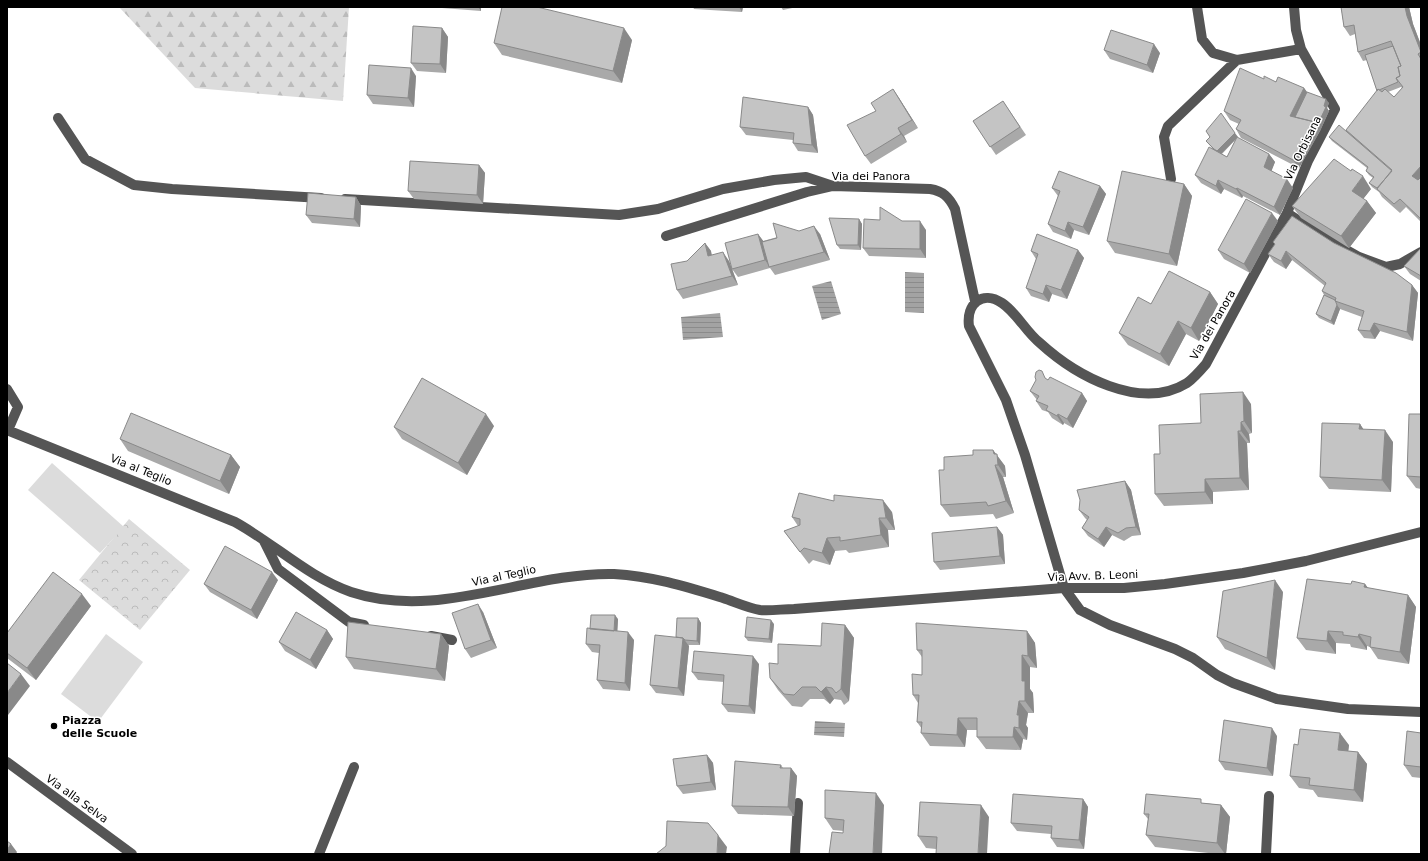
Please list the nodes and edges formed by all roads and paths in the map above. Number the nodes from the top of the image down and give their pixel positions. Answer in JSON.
{"nodes":[{"id":1,"x":1197,"y":7,"type":"edge"},
{"id":2,"x":1294,"y":7,"type":"edge"},
{"id":3,"x":1301,"y":49,"type":"junction"},
{"id":4,"x":1237,"y":60,"type":"junction"},
{"id":5,"x":58,"y":118,"type":"dead end"},
{"id":6,"x":1171,"y":179,"type":"dead end"},
{"id":7,"x":833,"y":186,"type":"junction"},
{"id":8,"x":1287,"y":212,"type":"junction"},
{"id":9,"x":666,"y":236,"type":"dead end"},
{"id":10,"x":1421,"y":252,"type":"edge"},
{"id":11,"x":975,"y":302,"type":"junction"},
{"id":12,"x":7,"y":389,"type":"edge"},
{"id":13,"x":8,"y":430,"type":"edge"},
{"id":14,"x":1421,"y":532,"type":"edge"},
{"id":15,"x":263,"y":539,"type":"junction"},
{"id":16,"x":1064,"y":588,"type":"junction"},
{"id":17,"x":761,"y":610,"type":"joint"},
{"id":18,"x":371,"y":626,"type":"edge"},
{"id":19,"x":423,"y":635,"type":"edge"},
{"id":20,"x":452,"y":640,"type":"dead end"},
{"id":21,"x":1421,"y":712,"type":"edge"},
{"id":22,"x":7,"y":762,"type":"edge"},
{"id":23,"x":354,"y":767,"type":"dead end"},
{"id":24,"x":1269,"y":796,"type":"dead end"},
{"id":25,"x":798,"y":803,"type":"dead end"},
{"id":26,"x":132,"y":854,"type":"edge"},
{"id":27,"x":319,"y":854,"type":"edge"},
{"id":28,"x":795,"y":854,"type":"edge"},
{"id":29,"x":1266,"y":854,"type":"edge"}],
"edges":[{"from":1,"to":4,"type":"street"},
{"from":2,"to":3,"type":"street","name":"Via Orbisana"},
{"from":3,"to":4,"type":"street"},
{"from":3,"to":8,"type":"street","name":"Via Orbisana"},
{"from":4,"to":6,"type":"street"},
{"from":5,"to":7,"type":"street"},
{"from":7,"to":9,"type":"street","name":"Via dei Panora"},
{"from":7,"to":11,"type":"street","name":"Via dei Panora"},
{"from":8,"to":10,"type":"street"},
{"from":8,"to":11,"type":"street","name":"Via dei Panora"},
{"from":11,"to":16,"type":"street"},
{"from":12,"to":13,"type":"street"},
{"from":13,"to":15,"type":"street","name":"Via al Teglio"},
{"from":14,"to":16,"type":"street","name":"Via Avv. B. Leoni"},
{"from":15,"to":17,"type":"street","name":"Via al Teglio"},
{"from":15,"to":18,"type":"street"},
{"from":16,"to":17,"type":"street","name":"Via Avv. B. Leoni"},
{"from":16,"to":21,"type":"street"},
{"from":19,"to":20,"type":"street"},
{"from":22,"to":26,"type":"street","name":"Via alla Selva"},
{"from":23,"to":27,"type":"street"},
{"from":24,"to":29,"type":"street"},
{"from":25,"to":28,"type":"street"}]}
